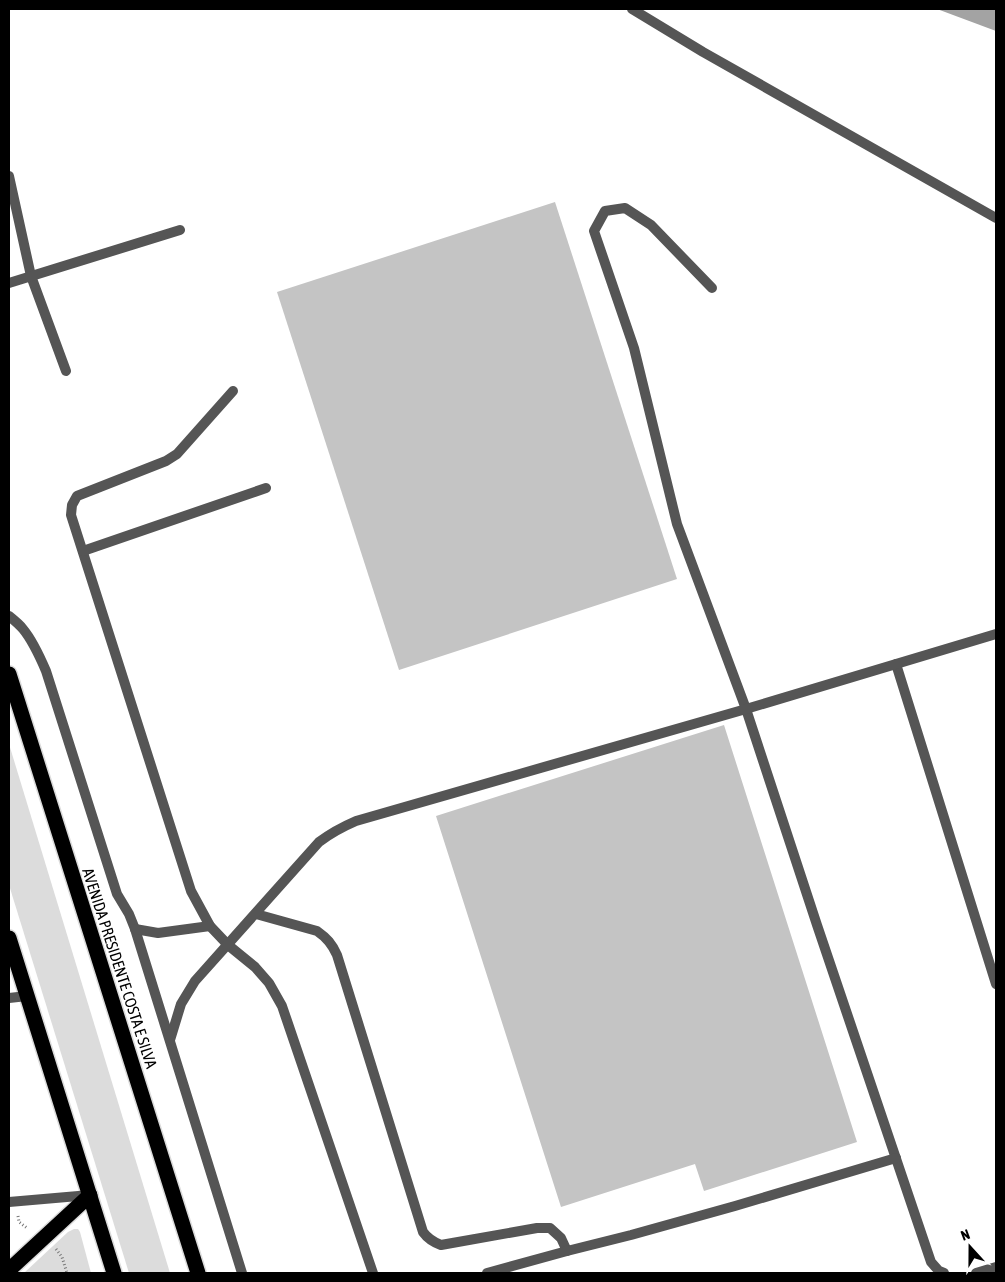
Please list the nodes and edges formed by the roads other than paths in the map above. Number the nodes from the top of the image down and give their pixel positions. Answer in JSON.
{"nodes":[{"id":1,"x":632,"y":9,"type":"edge"},
{"id":2,"x":9,"y":176,"type":"edge"},
{"id":3,"x":996,"y":218,"type":"edge"},
{"id":4,"x":180,"y":230,"type":"dead end"},
{"id":5,"x":31,"y":276,"type":"junction"},
{"id":6,"x":9,"y":283,"type":"edge"},
{"id":7,"x":712,"y":288,"type":"dead end"},
{"id":8,"x":66,"y":371,"type":"dead end"},
{"id":9,"x":232,"y":391,"type":"dead end"},
{"id":10,"x":266,"y":488,"type":"dead end"},
{"id":11,"x":82,"y":551,"type":"junction"},
{"id":12,"x":9,"y":616,"type":"edge"},
{"id":13,"x":996,"y":634,"type":"edge"},
{"id":14,"x":896,"y":664,"type":"junction"},
{"id":15,"x":9,"y":674,"type":"edge"},
{"id":16,"x":746,"y":709,"type":"junction"},
{"id":17,"x":256,"y":914,"type":"junction"},
{"id":18,"x":210,"y":926,"type":"junction"},
{"id":19,"x":135,"y":929,"type":"junction"},
{"id":20,"x":9,"y":938,"type":"edge"},
{"id":21,"x":228,"y":945,"type":"junction"},
{"id":22,"x":996,"y":984,"type":"edge"},
{"id":23,"x":27,"y":996,"type":"junction"},
{"id":24,"x":9,"y":998,"type":"edge"},
{"id":25,"x":170,"y":1040,"type":"junction"},
{"id":26,"x":896,"y":1158,"type":"junction"},
{"id":27,"x":90,"y":1196,"type":"junction"},
{"id":28,"x":9,"y":1202,"type":"edge"},
{"id":29,"x":567,"y":1250,"type":"junction"},
{"id":30,"x":996,"y":1267,"type":"edge"},
{"id":31,"x":9,"y":1270,"type":"edge"},
{"id":32,"x":114,"y":1273,"type":"edge"},
{"id":33,"x":198,"y":1273,"type":"edge"},
{"id":34,"x":242,"y":1273,"type":"edge"},
{"id":35,"x":373,"y":1273,"type":"edge"},
{"id":36,"x":487,"y":1273,"type":"edge"},
{"id":37,"x":944,"y":1273,"type":"edge"},
{"id":38,"x":976,"y":1273,"type":"edge"}],
"edges":[{"from":1,"to":3,"type":"street"},
{"from":2,"to":5,"type":"street"},
{"from":4,"to":5,"type":"street"},
{"from":5,"to":6,"type":"street"},
{"from":5,"to":8,"type":"street"},
{"from":7,"to":16,"type":"street"},
{"from":9,"to":11,"type":"street"},
{"from":10,"to":11,"type":"street"},
{"from":11,"to":18,"type":"street"},
{"from":12,"to":19,"type":"street"},
{"from":13,"to":14,"type":"street"},
{"from":14,"to":16,"type":"street"},
{"from":14,"to":22,"type":"street"},
{"from":15,"to":33,"type":"highway","name":"AVENIDA PRESIDENTE COSTA E SILVA"},
{"from":16,"to":17,"type":"street"},
{"from":16,"to":26,"type":"street"},
{"from":17,"to":21,"type":"street"},
{"from":17,"to":29,"type":"street"},
{"from":18,"to":19,"type":"street"},
{"from":18,"to":21,"type":"street"},
{"from":19,"to":25,"type":"street"},
{"from":20,"to":23,"type":"highway"},
{"from":21,"to":25,"type":"street"},
{"from":21,"to":35,"type":"street"},
{"from":23,"to":24,"type":"street"},
{"from":23,"to":27,"type":"highway"},
{"from":25,"to":34,"type":"street"},
{"from":26,"to":29,"type":"street"},
{"from":26,"to":37,"type":"street"},
{"from":27,"to":28,"type":"street"},
{"from":27,"to":31,"type":"highway"},
{"from":27,"to":32,"type":"highway"},
{"from":29,"to":36,"type":"street"},
{"from":30,"to":38,"type":"street"}]}
